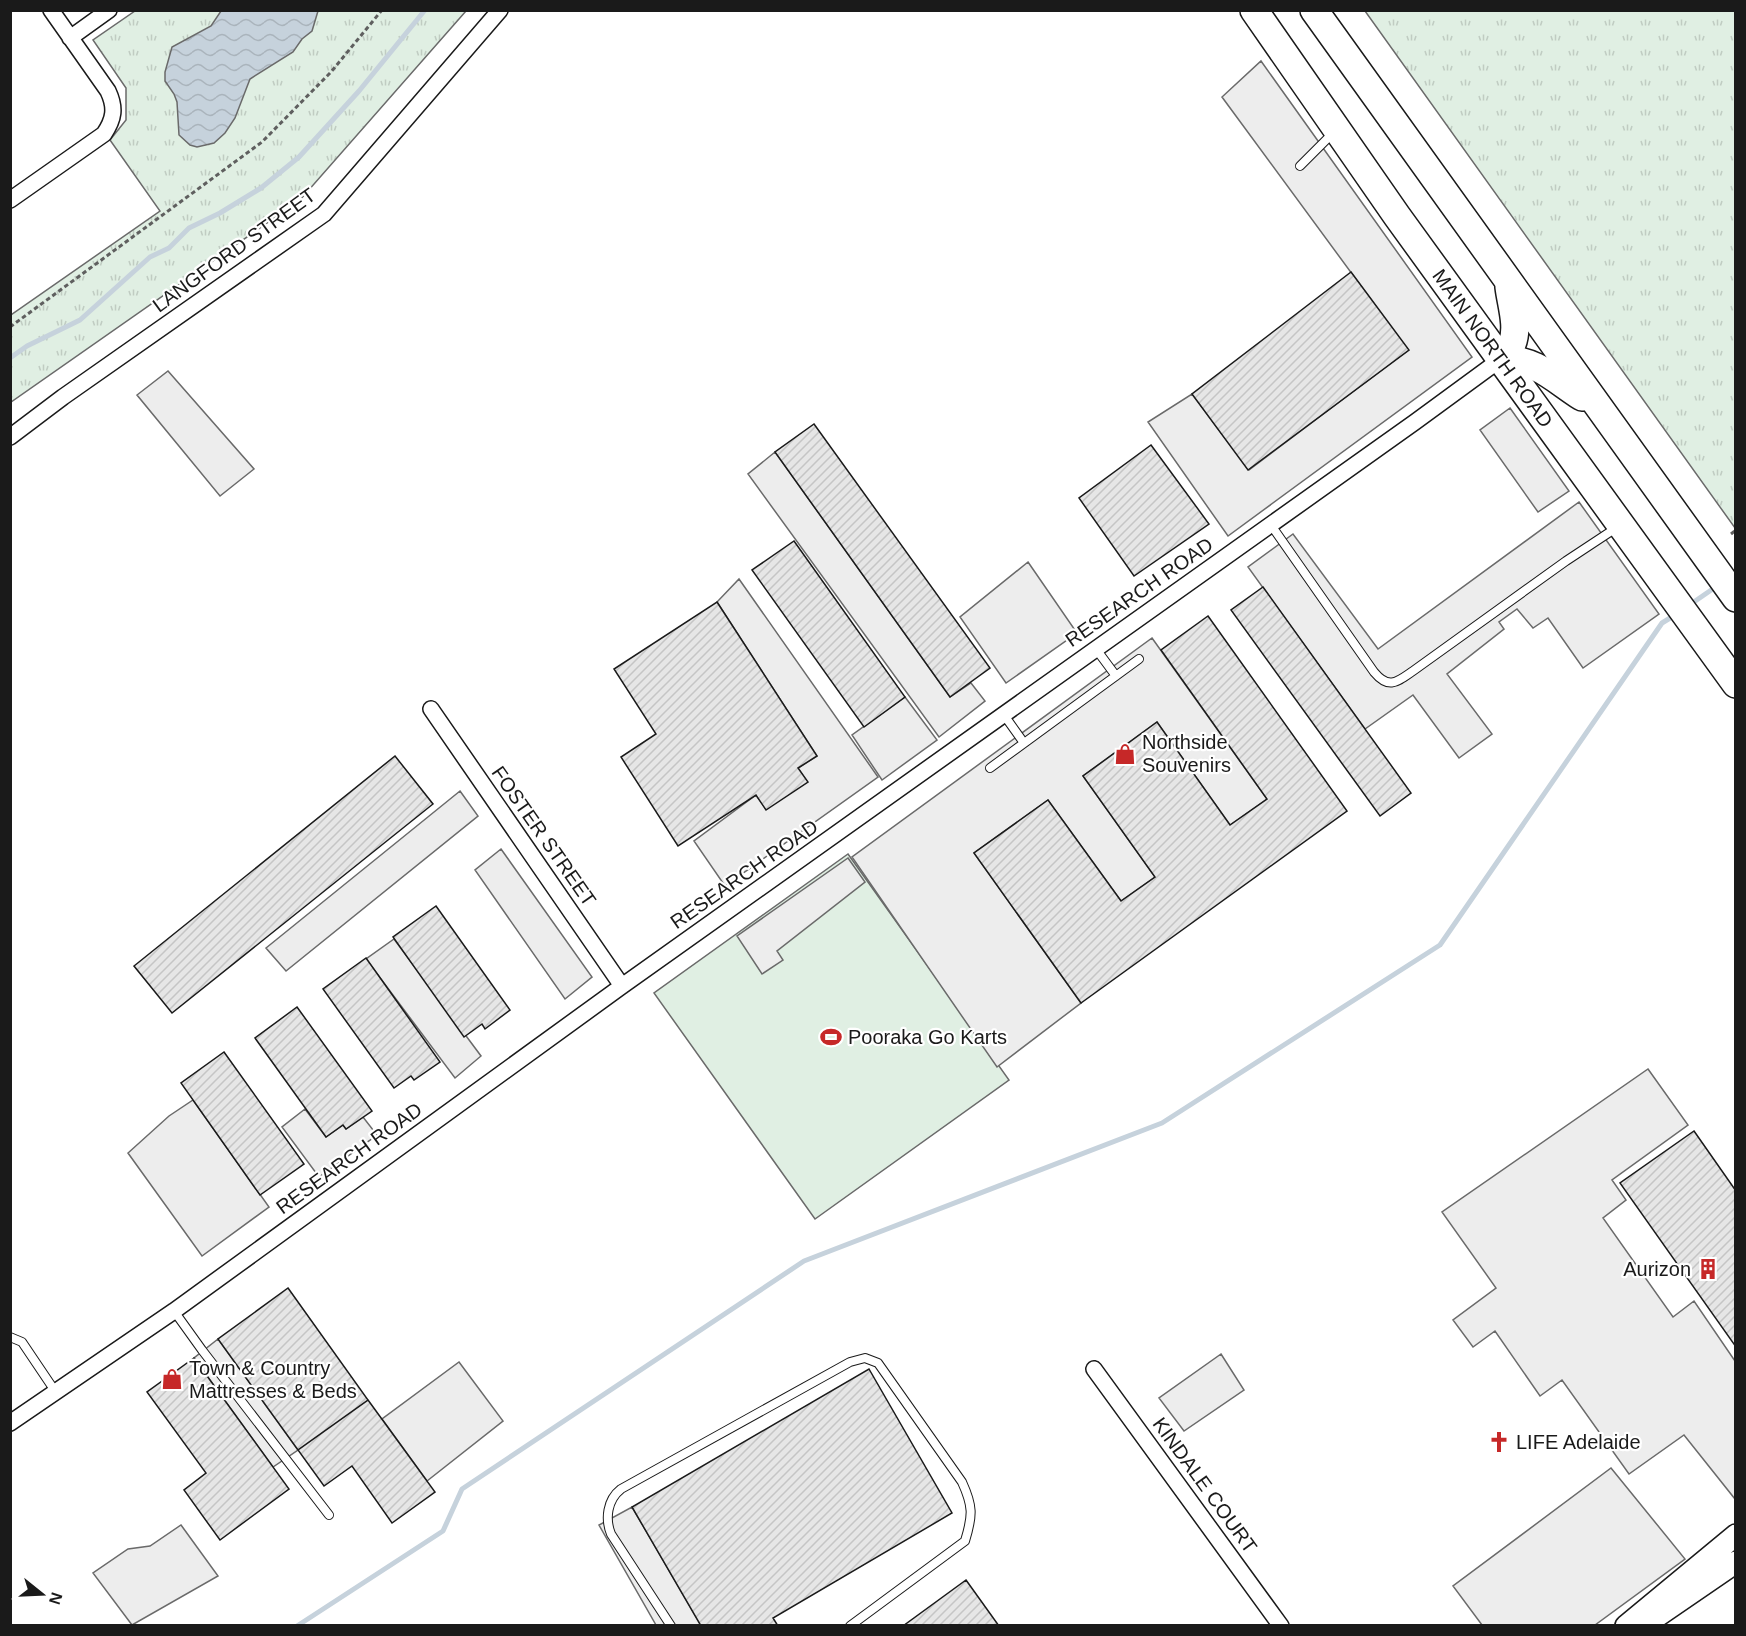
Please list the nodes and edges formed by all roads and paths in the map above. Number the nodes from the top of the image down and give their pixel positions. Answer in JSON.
{"nodes":[{"id":1,"x":51,"y":10,"type":"edge"},
{"id":2,"x":109,"y":10,"type":"edge"},
{"id":3,"x":381,"y":10,"type":"edge"},
{"id":4,"x":500,"y":10,"type":"edge"},
{"id":5,"x":1254,"y":10,"type":"edge"},
{"id":6,"x":1314,"y":10,"type":"edge"},
{"id":7,"x":70,"y":38,"type":"junction"},
{"id":8,"x":1338,"y":129,"type":"junction"},
{"id":9,"x":1300,"y":166,"type":"dead end"},
{"id":10,"x":10,"y":200,"type":"edge"},
{"id":11,"x":1508,"y":282,"type":"junction"},
{"id":12,"x":10,"y":327,"type":"edge"},
{"id":13,"x":1501,"y":359,"type":"junction"},
{"id":14,"x":1596,"y":405,"type":"junction"},
{"id":15,"x":10,"y":437,"type":"edge"},
{"id":16,"x":1271,"y":525,"type":"junction"},
{"id":17,"x":1620,"y":525,"type":"junction"},
{"id":18,"x":1736,"y":530,"type":"edge"},
{"id":19,"x":1731,"y":534,"type":"dead end"},
{"id":20,"x":1733,"y":595,"type":"edge"},
{"id":21,"x":1096,"y":649,"type":"junction"},
{"id":22,"x":1139,"y":659,"type":"dead end"},
{"id":23,"x":1116,"y":676,"type":"junction"},
{"id":24,"x":1736,"y":684,"type":"edge"},
{"id":25,"x":431,"y":709,"type":"dead end"},
{"id":26,"x":1004,"y":715,"type":"junction"},
{"id":27,"x":1024,"y":743,"type":"junction"},
{"id":28,"x":990,"y":768,"type":"dead end"},
{"id":29,"x":622,"y":986,"type":"junction"},
{"id":30,"x":174,"y":1311,"type":"junction"},
{"id":31,"x":10,"y":1336,"type":"edge"},
{"id":32,"x":1094,"y":1369,"type":"dead end"},
{"id":33,"x":55,"y":1391,"type":"junction"},
{"id":34,"x":10,"y":1423,"type":"edge"},
{"id":35,"x":329,"y":1515,"type":"dead end"},
{"id":36,"x":1736,"y":1535,"type":"edge"},
{"id":37,"x":1736,"y":1562,"type":"edge"},
{"id":38,"x":670,"y":1626,"type":"edge"},
{"id":39,"x":850,"y":1626,"type":"edge"},
{"id":40,"x":1281,"y":1626,"type":"edge"},
{"id":41,"x":1626,"y":1626,"type":"edge"},
{"id":42,"x":1643,"y":1626,"type":"edge"}],
"edges":[{"from":1,"to":7,"type":"street"},
{"from":2,"to":7,"type":"street"},
{"from":3,"to":12,"type":"path"},
{"from":4,"to":15,"type":"street","name":"LANGFORD STREET"},
{"from":5,"to":8,"type":"highway","name":"MAIN NORTH ROAD"},
{"from":6,"to":11,"type":"highway"},
{"from":7,"to":10,"type":"street"},
{"from":8,"to":9,"type":"lane"},
{"from":8,"to":13,"type":"highway","name":"MAIN NORTH ROAD"},
{"from":11,"to":13,"type":"highway"},
{"from":11,"to":14,"type":"highway"},
{"from":13,"to":14,"type":"highway"},
{"from":13,"to":16,"type":"street","name":"RESEARCH ROAD"},
{"from":13,"to":17,"type":"highway","name":"MAIN NORTH ROAD"},
{"from":14,"to":20,"type":"highway"},
{"from":16,"to":17,"type":"lane"},
{"from":16,"to":21,"type":"street","name":"RESEARCH ROAD"},
{"from":17,"to":24,"type":"highway","name":"MAIN NORTH ROAD"},
{"from":18,"to":19,"type":"path"},
{"from":21,"to":23,"type":"lane"},
{"from":21,"to":26,"type":"street","name":"RESEARCH ROAD"},
{"from":22,"to":23,"type":"lane"},
{"from":23,"to":27,"type":"lane"},
{"from":25,"to":29,"type":"street","name":"FOSTER STREET"},
{"from":26,"to":27,"type":"lane"},
{"from":26,"to":29,"type":"street","name":"RESEARCH ROAD"},
{"from":27,"to":28,"type":"lane"},
{"from":29,"to":30,"type":"street","name":"RESEARCH ROAD"},
{"from":30,"to":33,"type":"street","name":"RESEARCH ROAD"},
{"from":30,"to":35,"type":"lane"},
{"from":31,"to":33,"type":"lane"},
{"from":32,"to":40,"type":"street","name":"KINDALE COURT"},
{"from":33,"to":34,"type":"street","name":"RESEARCH ROAD"},
{"from":36,"to":41,"type":"street"},
{"from":37,"to":42,"type":"street"},
{"from":38,"to":39,"type":"lane"}]}
